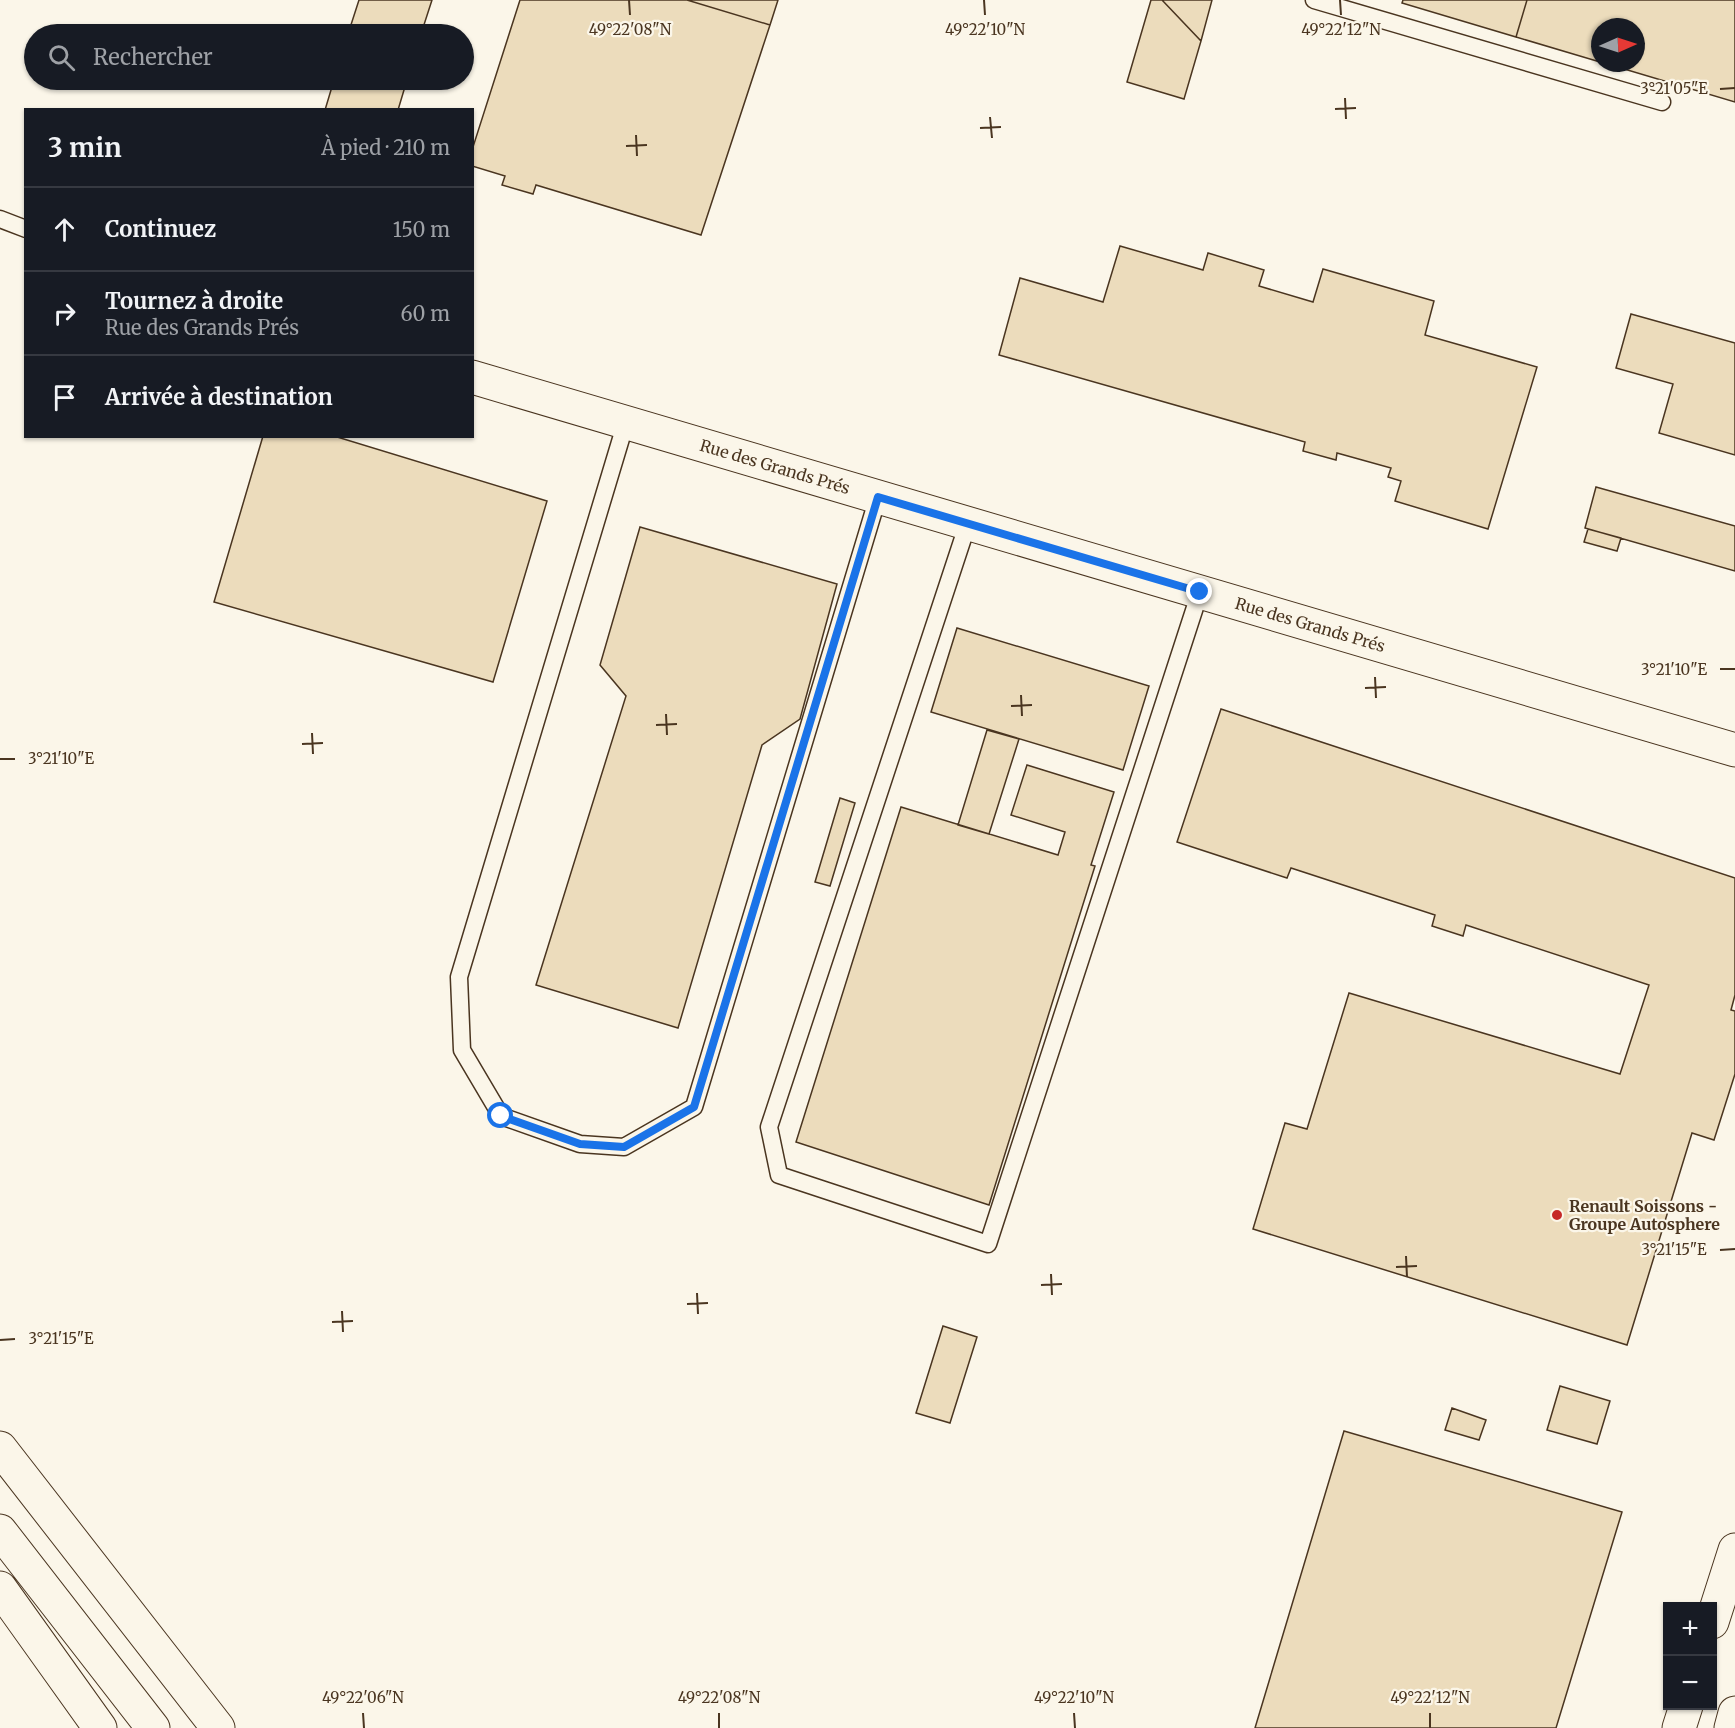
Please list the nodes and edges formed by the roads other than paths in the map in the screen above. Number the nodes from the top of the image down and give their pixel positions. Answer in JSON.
{"nodes":[{"id":1,"x":1314,"y":0,"type":"edge"},
{"id":2,"x":1662,"y":102,"type":"dead end"},
{"id":3,"x":0,"y":219,"type":"edge"},
{"id":4,"x":24,"y":228,"type":"edge"},
{"id":5,"x":474,"y":378,"type":"edge"},
{"id":6,"x":626,"y":422,"type":"junction"},
{"id":7,"x":878,"y":497,"type":"junction"},
{"id":8,"x":968,"y":523,"type":"junction"},
{"id":9,"x":1200,"y":592,"type":"junction"},
{"id":10,"x":1735,"y":750,"type":"edge"},
{"id":11,"x":0,"y":1448,"type":"edge"},
{"id":12,"x":0,"y":1531,"type":"edge"},
{"id":13,"x":1735,"y":1550,"type":"edge"},
{"id":14,"x":0,"y":1587,"type":"edge"},
{"id":15,"x":1717,"y":1609,"type":"edge"},
{"id":16,"x":1685,"y":1710,"type":"edge"},
{"id":17,"x":1735,"y":1713,"type":"edge"},
{"id":18,"x":100,"y":1728,"type":"edge"},
{"id":19,"x":153,"y":1728,"type":"edge"},
{"id":20,"x":218,"y":1728,"type":"edge"},
{"id":21,"x":1679,"y":1728,"type":"edge"},
{"id":22,"x":1731,"y":1728,"type":"edge"}],
"edges":[{"from":1,"to":2,"type":"lane"},
{"from":3,"to":4,"type":"lane"},
{"from":5,"to":6,"type":"main road","name":"Rue des Grands Prés"},
{"from":6,"to":7,"type":"main road","name":"Rue des Grands Prés"},
{"from":6,"to":7,"type":"lane"},
{"from":7,"to":8,"type":"main road","name":"Rue des Grands Prés"},
{"from":8,"to":9,"type":"main road","name":"Rue des Grands Prés"},
{"from":8,"to":9,"type":"lane"},
{"from":9,"to":10,"type":"main road","name":"Rue des Grands Prés"},
{"from":11,"to":20,"type":"main road"},
{"from":12,"to":19,"type":"main road"},
{"from":13,"to":15,"type":"main road"},
{"from":14,"to":18,"type":"main road"},
{"from":16,"to":21,"type":"main road"},
{"from":17,"to":22,"type":"main road"}]}
